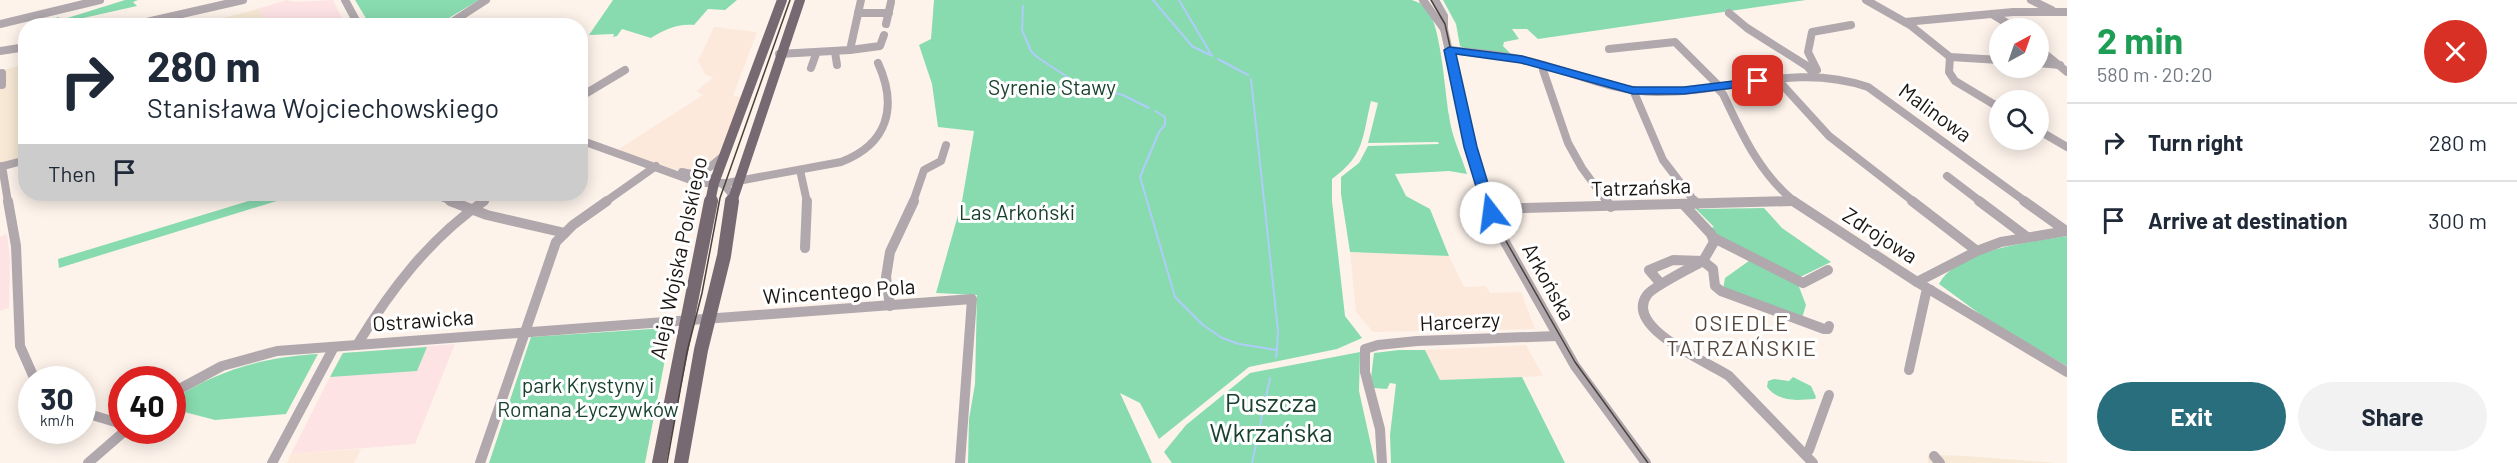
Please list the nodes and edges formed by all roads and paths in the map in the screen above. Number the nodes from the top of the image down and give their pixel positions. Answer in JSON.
{"nodes":[{"id":1,"x":100,"y":0,"type":"edge"},
{"id":2,"x":243,"y":0,"type":"edge"},
{"id":3,"x":345,"y":0,"type":"edge"},
{"id":4,"x":486,"y":0,"type":"edge"},
{"id":5,"x":782,"y":0,"type":"edge"},
{"id":6,"x":800,"y":0,"type":"edge"},
{"id":7,"x":861,"y":0,"type":"edge"},
{"id":8,"x":1423,"y":0,"type":"edge"},
{"id":9,"x":1435,"y":0,"type":"edge"},
{"id":10,"x":1866,"y":0,"type":"edge"},
{"id":11,"x":2031,"y":0,"type":"edge"},
{"id":12,"x":891,"y":2,"type":"dead end"},
{"id":13,"x":2055,"y":12,"type":"junction"},
{"id":14,"x":2067,"y":12,"type":"edge"},
{"id":15,"x":858,"y":13,"type":"junction"},
{"id":16,"x":889,"y":13,"type":"junction"},
{"id":17,"x":1729,"y":13,"type":"dead end"},
{"id":18,"x":1992,"y":14,"type":"junction"},
{"id":19,"x":25,"y":18,"type":"edge"},
{"id":20,"x":164,"y":18,"type":"edge"},
{"id":21,"x":355,"y":18,"type":"edge"},
{"id":22,"x":458,"y":18,"type":"edge"},
{"id":23,"x":1999,"y":18,"type":"edge"},
{"id":24,"x":2067,"y":18,"type":"edge"},
{"id":25,"x":18,"y":20,"type":"edge"},
{"id":26,"x":1905,"y":22,"type":"junction"},
{"id":27,"x":0,"y":24,"type":"edge"},
{"id":28,"x":886,"y":24,"type":"dead end"},
{"id":29,"x":1851,"y":25,"type":"dead end"},
{"id":30,"x":1444,"y":29,"type":"junction"},
{"id":31,"x":884,"y":35,"type":"dead end"},
{"id":32,"x":18,"y":48,"type":"edge"},
{"id":33,"x":850,"y":50,"type":"junction"},
{"id":34,"x":1449,"y":50,"type":"junction"},
{"id":35,"x":1609,"y":50,"type":"dead end"},
{"id":36,"x":0,"y":51,"type":"edge"},
{"id":37,"x":835,"y":52,"type":"junction"},
{"id":38,"x":780,"y":54,"type":"junction"},
{"id":39,"x":816,"y":54,"type":"junction"},
{"id":40,"x":2049,"y":55,"type":"edge"},
{"id":41,"x":1950,"y":57,"type":"junction"},
{"id":42,"x":1989,"y":59,"type":"edge"},
{"id":43,"x":878,"y":63,"type":"dead end"},
{"id":44,"x":837,"y":65,"type":"dead end"},
{"id":45,"x":2063,"y":65,"type":"edge"},
{"id":46,"x":1546,"y":66,"type":"junction"},
{"id":47,"x":811,"y":68,"type":"dead end"},
{"id":48,"x":625,"y":70,"type":"dead end"},
{"id":49,"x":2067,"y":72,"type":"edge"},
{"id":50,"x":2,"y":73,"type":"dead end"},
{"id":51,"x":1818,"y":74,"type":"junction"},
{"id":52,"x":1777,"y":79,"type":"junction"},
{"id":53,"x":2,"y":85,"type":"dead end"},
{"id":54,"x":1718,"y":87,"type":"junction"},
{"id":55,"x":1633,"y":90,"type":"junction"},
{"id":56,"x":588,"y":92,"type":"edge"},
{"id":57,"x":1989,"y":101,"type":"edge"},
{"id":58,"x":2049,"y":136,"type":"edge"},
{"id":59,"x":588,"y":143,"type":"edge"},
{"id":60,"x":946,"y":145,"type":"dead end"},
{"id":61,"x":2067,"y":147,"type":"edge"},
{"id":62,"x":722,"y":157,"type":"junction"},
{"id":63,"x":18,"y":163,"type":"edge"},
{"id":64,"x":659,"y":167,"type":"junction"},
{"id":65,"x":2,"y":169,"type":"edge"},
{"id":66,"x":800,"y":170,"type":"junction"},
{"id":67,"x":679,"y":172,"type":"junction"},
{"id":68,"x":1947,"y":176,"type":"dead end"},
{"id":69,"x":699,"y":179,"type":"junction"},
{"id":70,"x":739,"y":180,"type":"junction"},
{"id":71,"x":716,"y":181,"type":"junction"},
{"id":72,"x":733,"y":197,"type":"junction"},
{"id":73,"x":451,"y":201,"type":"edge"},
{"id":74,"x":483,"y":201,"type":"edge"},
{"id":75,"x":710,"y":201,"type":"junction"},
{"id":76,"x":1793,"y":201,"type":"junction"},
{"id":77,"x":1697,"y":204,"type":"junction"},
{"id":78,"x":1684,"y":205,"type":"junction"},
{"id":79,"x":1611,"y":207,"type":"junction"},
{"id":80,"x":1489,"y":208,"type":"junction"},
{"id":81,"x":470,"y":209,"type":"junction"},
{"id":82,"x":2067,"y":231,"type":"edge"},
{"id":83,"x":565,"y":233,"type":"junction"},
{"id":84,"x":2027,"y":237,"type":"junction"},
{"id":85,"x":1714,"y":238,"type":"junction"},
{"id":86,"x":805,"y":248,"type":"dead end"},
{"id":87,"x":1977,"y":251,"type":"junction"},
{"id":88,"x":1703,"y":261,"type":"junction"},
{"id":89,"x":1828,"y":270,"type":"dead end"},
{"id":90,"x":1917,"y":282,"type":"junction"},
{"id":91,"x":1661,"y":284,"type":"junction"},
{"id":92,"x":1931,"y":290,"type":"junction"},
{"id":93,"x":890,"y":306,"type":"junction"},
{"id":94,"x":708,"y":320,"type":"junction"},
{"id":95,"x":686,"y":321,"type":"junction"},
{"id":96,"x":1829,"y":326,"type":"dead end"},
{"id":97,"x":525,"y":333,"type":"junction"},
{"id":98,"x":1557,"y":336,"type":"junction"},
{"id":99,"x":357,"y":345,"type":"junction"},
{"id":100,"x":334,"y":347,"type":"junction"},
{"id":101,"x":29,"y":366,"type":"edge"},
{"id":102,"x":1909,"y":370,"type":"dead end"},
{"id":103,"x":2067,"y":372,"type":"edge"},
{"id":104,"x":186,"y":384,"type":"edge"},
{"id":105,"x":1829,"y":395,"type":"dead end"},
{"id":106,"x":110,"y":444,"type":"edge"},
{"id":107,"x":1805,"y":453,"type":"junction"},
{"id":108,"x":88,"y":463,"type":"edge"},
{"id":109,"x":272,"y":463,"type":"edge"},
{"id":110,"x":480,"y":463,"type":"edge"},
{"id":111,"x":659,"y":463,"type":"edge"},
{"id":112,"x":681,"y":463,"type":"edge"},
{"id":113,"x":960,"y":463,"type":"edge"},
{"id":114,"x":1382,"y":463,"type":"edge"},
{"id":115,"x":1646,"y":463,"type":"edge"},
{"id":116,"x":1813,"y":463,"type":"edge"}],
"edges":[{"from":1,"to":19,"type":"street"},
{"from":2,"to":20,"type":"street"},
{"from":3,"to":21,"type":"street"},
{"from":4,"to":22,"type":"street"},
{"from":5,"to":62,"type":"main road","name":"Aleja Wojska Polskiego"},
{"from":6,"to":38,"type":"main road","name":"Aleja Wojska Polskiego"},
{"from":7,"to":15,"type":"street"},
{"from":8,"to":30,"type":"street","name":"Arkońska"},
{"from":9,"to":30,"type":"street","name":"Arkońska"},
{"from":10,"to":26,"type":"street"},
{"from":11,"to":13,"type":"street"},
{"from":12,"to":16,"type":"street"},
{"from":13,"to":14,"type":"street"},
{"from":13,"to":18,"type":"street"},
{"from":13,"to":24,"type":"street"},
{"from":15,"to":16,"type":"street"},
{"from":15,"to":33,"type":"street"},
{"from":16,"to":28,"type":"street"},
{"from":17,"to":51,"type":"street"},
{"from":18,"to":23,"type":"street"},
{"from":18,"to":26,"type":"street"},
{"from":25,"to":27,"type":"street"},
{"from":26,"to":41,"type":"street"},
{"from":29,"to":51,"type":"street"},
{"from":30,"to":34,"type":"street","name":"Arkońska"},
{"from":31,"to":33,"type":"street"},
{"from":32,"to":36,"type":"street"},
{"from":33,"to":37,"type":"street"},
{"from":34,"to":46,"type":"street","name":"Malinowa"},
{"from":34,"to":80,"type":"street","name":"Arkońska"},
{"from":35,"to":54,"type":"street","name":"Zdrojowa"},
{"from":37,"to":39,"type":"street"},
{"from":37,"to":44,"type":"street"},
{"from":38,"to":39,"type":"street"},
{"from":38,"to":70,"type":"main road","name":"Aleja Wojska Polskiego"},
{"from":39,"to":47,"type":"street"},
{"from":40,"to":45,"type":"street"},
{"from":41,"to":42,"type":"street"},
{"from":41,"to":57,"type":"street"},
{"from":43,"to":66,"type":"street","name":"Aleja Wojska Polskiego"},
{"from":45,"to":49,"type":"street"},
{"from":46,"to":55,"type":"street","name":"Malinowa"},
{"from":46,"to":79,"type":"street"},
{"from":48,"to":56,"type":"street"},
{"from":50,"to":53,"type":"street"},
{"from":51,"to":52,"type":"street","name":"Malinowa"},
{"from":51,"to":82,"type":"street","name":"Malinowa"},
{"from":52,"to":54,"type":"street","name":"Malinowa"},
{"from":52,"to":87,"type":"street"},
{"from":54,"to":55,"type":"street","name":"Malinowa"},
{"from":54,"to":76,"type":"street","name":"Zdrojowa"},
{"from":55,"to":77,"type":"street"},
{"from":58,"to":61,"type":"street"},
{"from":59,"to":64,"type":"street"},
{"from":60,"to":93,"type":"street"},
{"from":62,"to":67,"type":"street"},
{"from":62,"to":71,"type":"main road","name":"Aleja Wojska Polskiego"},
{"from":63,"to":65,"type":"street"},
{"from":64,"to":67,"type":"street"},
{"from":64,"to":69,"type":"street"},
{"from":64,"to":83,"type":"street"},
{"from":65,"to":101,"type":"street"},
{"from":66,"to":70,"type":"street","name":"Aleja Wojska Polskiego"},
{"from":66,"to":86,"type":"street"},
{"from":67,"to":69,"type":"street"},
{"from":68,"to":84,"type":"street"},
{"from":69,"to":71,"type":"street"},
{"from":69,"to":75,"type":"street"},
{"from":70,"to":71,"type":"street","name":"Aleja Wojska Polskiego"},
{"from":70,"to":72,"type":"main road","name":"Aleja Wojska Polskiego"},
{"from":71,"to":72,"type":"street","name":"Aleja Wojska Polskiego"},
{"from":71,"to":75,"type":"main road","name":"Aleja Wojska Polskiego"},
{"from":72,"to":94,"type":"main road","name":"Aleja Wojska Polskiego"},
{"from":73,"to":81,"type":"street"},
{"from":74,"to":81,"type":"street"},
{"from":75,"to":95,"type":"main road","name":"Aleja Wojska Polskiego"},
{"from":76,"to":77,"type":"street","name":"Tatrzańska"},
{"from":76,"to":90,"type":"street","name":"Zdrojowa"},
{"from":77,"to":78,"type":"street","name":"Tatrzańska"},
{"from":78,"to":79,"type":"street","name":"Tatrzańska"},
{"from":78,"to":85,"type":"street"},
{"from":79,"to":80,"type":"street","name":"Tatrzańska"},
{"from":80,"to":98,"type":"street","name":"Arkońska"},
{"from":81,"to":83,"type":"street"},
{"from":81,"to":99,"type":"street"},
{"from":82,"to":84,"type":"street"},
{"from":83,"to":97,"type":"street"},
{"from":84,"to":87,"type":"street"},
{"from":85,"to":88,"type":"street"},
{"from":85,"to":89,"type":"street"},
{"from":87,"to":90,"type":"street"},
{"from":88,"to":91,"type":"street"},
{"from":88,"to":91,"type":"street"},
{"from":88,"to":96,"type":"street"},
{"from":90,"to":92,"type":"street","name":"Zdrojowa"},
{"from":91,"to":107,"type":"street"},
{"from":92,"to":102,"type":"street"},
{"from":92,"to":103,"type":"street","name":"Zdrojowa"},
{"from":93,"to":94,"type":"street","name":"Wincentego Pola"},
{"from":93,"to":113,"type":"street","name":"Wincentego Pola"},
{"from":94,"to":95,"type":"street","name":"Aleja Wojska Polskiego"},
{"from":94,"to":112,"type":"main road","name":"Aleja Wojska Polskiego"},
{"from":95,"to":97,"type":"street","name":"Ostrawicka"},
{"from":95,"to":111,"type":"main road","name":"Aleja Wojska Polskiego"},
{"from":97,"to":99,"type":"street","name":"Ostrawicka"},
{"from":97,"to":110,"type":"street"},
{"from":98,"to":114,"type":"street","name":"Harcerzy"},
{"from":98,"to":115,"type":"street","name":"Arkońska"},
{"from":99,"to":100,"type":"street","name":"Ostrawicka"},
{"from":100,"to":104,"type":"street","name":"Ostrawicka"},
{"from":100,"to":109,"type":"street"},
{"from":105,"to":107,"type":"street"},
{"from":106,"to":108,"type":"street"},
{"from":107,"to":116,"type":"street"}]}
